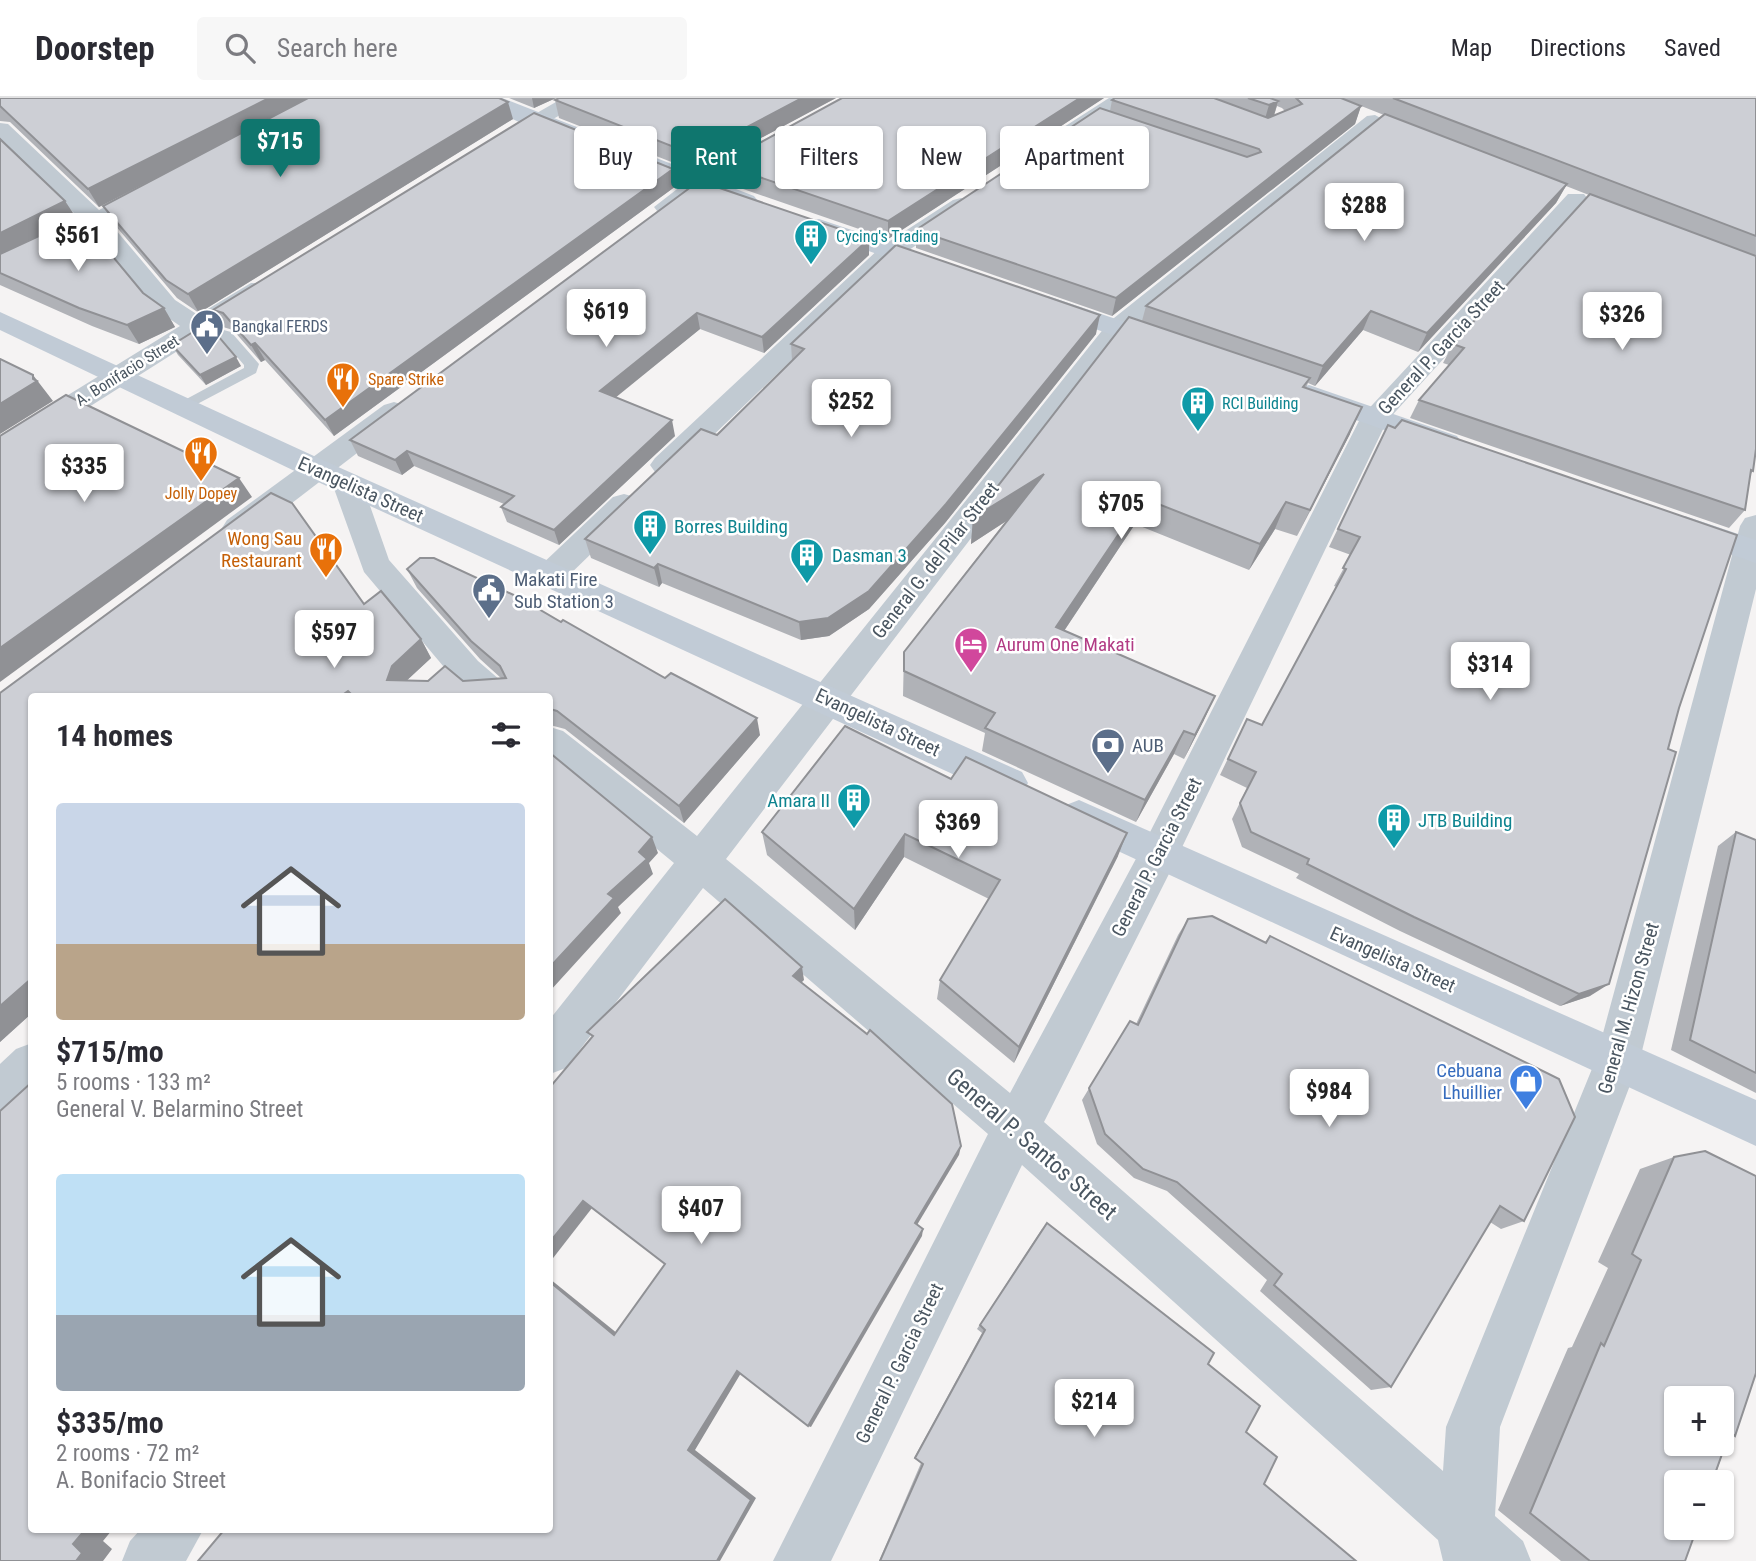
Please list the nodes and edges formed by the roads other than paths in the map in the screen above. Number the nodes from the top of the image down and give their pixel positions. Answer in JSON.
{"nodes":[{"id":1,"x":485,"y":98,"type":"edge"},
{"id":2,"x":579,"y":98,"type":"edge"},
{"id":3,"x":858,"y":98,"type":"edge"},
{"id":4,"x":1123,"y":98,"type":"edge"},
{"id":5,"x":533,"y":120,"type":"junction"},
{"id":6,"x":1375,"y":121,"type":"edge"},
{"id":7,"x":1089,"y":126,"type":"edge"},
{"id":8,"x":0,"y":129,"type":"edge"},
{"id":9,"x":761,"y":150,"type":"edge"},
{"id":10,"x":475,"y":156,"type":"edge"},
{"id":11,"x":671,"y":174,"type":"edge"},
{"id":12,"x":179,"y":178,"type":"edge"},
{"id":13,"x":691,"y":189,"type":"edge"},
{"id":14,"x":712,"y":189,"type":"edge"},
{"id":15,"x":980,"y":192,"type":"edge"},
{"id":16,"x":1576,"y":199,"type":"dead end"},
{"id":17,"x":775,"y":211,"type":"edge"},
{"id":18,"x":801,"y":220,"type":"edge"},
{"id":19,"x":96,"y":221,"type":"junction"},
{"id":20,"x":646,"y":221,"type":"edge"},
{"id":21,"x":891,"y":251,"type":"junction"},
{"id":22,"x":0,"y":271,"type":"edge"},
{"id":23,"x":967,"y":276,"type":"edge"},
{"id":24,"x":279,"y":277,"type":"edge"},
{"id":25,"x":1030,"y":298,"type":"edge"},
{"id":26,"x":0,"y":320,"type":"edge"},
{"id":27,"x":198,"y":327,"type":"junction"},
{"id":28,"x":1118,"y":328,"type":"junction"},
{"id":29,"x":1195,"y":355,"type":"edge"},
{"id":30,"x":120,"y":375,"type":"junction"},
{"id":31,"x":1285,"y":386,"type":"edge"},
{"id":32,"x":415,"y":395,"type":"edge"},
{"id":33,"x":184,"y":406,"type":"junction"},
{"id":34,"x":1376,"y":417,"type":"junction"},
{"id":35,"x":1466,"y":449,"type":"edge"},
{"id":36,"x":0,"y":450,"type":"edge"},
{"id":37,"x":331,"y":476,"type":"junction"},
{"id":38,"x":1660,"y":518,"type":"edge"},
{"id":39,"x":218,"y":542,"type":"edge"},
{"id":40,"x":1754,"y":543,"type":"edge"},
{"id":41,"x":550,"y":575,"type":"junction"},
{"id":42,"x":490,"y":693,"type":"edge"},
{"id":43,"x":827,"y":698,"type":"junction"},
{"id":44,"x":553,"y":743,"type":"edge"},
{"id":45,"x":1159,"y":854,"type":"junction"},
{"id":46,"x":700,"y":861,"type":"junction"},
{"id":47,"x":553,"y":1048,"type":"edge"},
{"id":48,"x":1618,"y":1059,"type":"junction"},
{"id":49,"x":28,"y":1068,"type":"edge"},
{"id":50,"x":0,"y":1094,"type":"edge"},
{"id":51,"x":1756,"y":1123,"type":"edge"},
{"id":52,"x":1016,"y":1128,"type":"junction"},
{"id":53,"x":173,"y":1533,"type":"edge"},
{"id":54,"x":1478,"y":1550,"type":"edge"},
{"id":55,"x":150,"y":1561,"type":"edge"},
{"id":56,"x":801,"y":1561,"type":"edge"}],
"edges":[{"from":1,"to":5,"type":"main road"},
{"from":2,"to":5,"type":"street"},
{"from":3,"to":9,"type":"street"},
{"from":4,"to":7,"type":"street"},
{"from":5,"to":10,"type":"street"},
{"from":5,"to":11,"type":"main road"},
{"from":6,"to":28,"type":"street","name":"General G. del Pilar Street"},
{"from":8,"to":19,"type":"street"},
{"from":12,"to":19,"type":"street"},
{"from":13,"to":20,"type":"street"},
{"from":14,"to":17,"type":"main road"},
{"from":15,"to":21,"type":"street"},
{"from":16,"to":34,"type":"street","name":"General P. Garcia Street"},
{"from":18,"to":21,"type":"main road"},
{"from":19,"to":22,"type":"street"},
{"from":19,"to":27,"type":"street"},
{"from":21,"to":23,"type":"main road"},
{"from":21,"to":41,"type":"street"},
{"from":24,"to":27,"type":"street","name":"A. Bonifacio Street"},
{"from":25,"to":28,"type":"main road"},
{"from":26,"to":30,"type":"main road","name":"Evangelista Street"},
{"from":27,"to":30,"type":"street","name":"A. Bonifacio Street"},
{"from":27,"to":33,"type":"lane"},
{"from":28,"to":29,"type":"main road"},
{"from":28,"to":43,"type":"street","name":"General G. del Pilar Street"},
{"from":30,"to":33,"type":"main road","name":"Evangelista Street"},
{"from":30,"to":36,"type":"street","name":"A. Bonifacio Street"},
{"from":31,"to":34,"type":"main road"},
{"from":32,"to":37,"type":"street"},
{"from":33,"to":37,"type":"main road","name":"Evangelista Street"},
{"from":34,"to":35,"type":"main road"},
{"from":34,"to":45,"type":"street","name":"General P. Garcia Street"},
{"from":37,"to":39,"type":"street"},
{"from":37,"to":41,"type":"main road","name":"Evangelista Street"},
{"from":37,"to":42,"type":"street"},
{"from":38,"to":40,"type":"main road"},
{"from":40,"to":48,"type":"street","name":"General M. Hizon Street"},
{"from":41,"to":43,"type":"main road","name":"Evangelista Street"},
{"from":43,"to":45,"type":"main road","name":"Evangelista Street"},
{"from":43,"to":46,"type":"street","name":"General G. del Pilar Street"},
{"from":44,"to":46,"type":"street","name":"General P. Santos Street"},
{"from":45,"to":48,"type":"main road","name":"Evangelista Street"},
{"from":45,"to":52,"type":"street","name":"General P. Garcia Street"},
{"from":46,"to":47,"type":"street","name":"General G. del Pilar Street"},
{"from":46,"to":52,"type":"street","name":"General P. Santos Street"},
{"from":48,"to":51,"type":"main road","name":"Evangelista Street"},
{"from":48,"to":54,"type":"street","name":"General M. Hizon Street"},
{"from":49,"to":50,"type":"street"},
{"from":52,"to":54,"type":"street","name":"General P. Santos Street"},
{"from":52,"to":56,"type":"street","name":"General P. Garcia Street"},
{"from":53,"to":55,"type":"street"}]}
